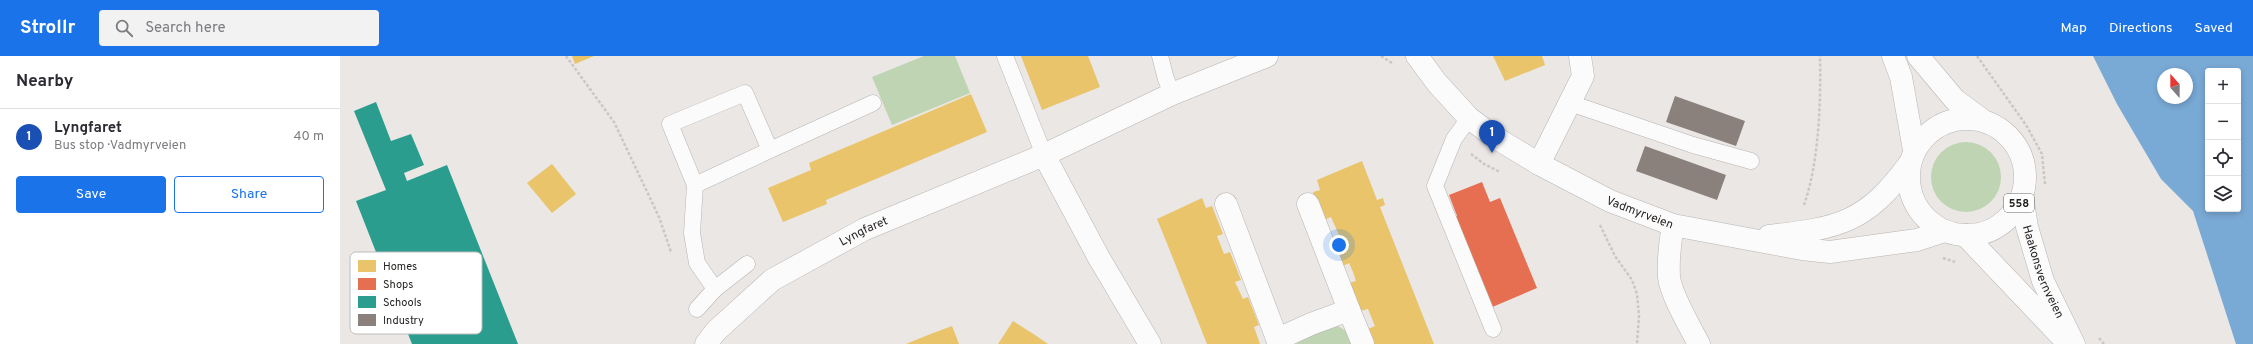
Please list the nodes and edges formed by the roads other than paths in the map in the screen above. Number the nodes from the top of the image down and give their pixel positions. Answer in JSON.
{"nodes":[{"id":1,"x":1005,"y":56,"type":"edge"},
{"id":2,"x":1160,"y":56,"type":"edge"},
{"id":3,"x":1267,"y":56,"type":"edge"},
{"id":4,"x":1417,"y":56,"type":"edge"},
{"id":5,"x":1580,"y":56,"type":"edge"},
{"id":6,"x":1892,"y":56,"type":"edge"},
{"id":7,"x":1918,"y":56,"type":"edge"},
{"id":8,"x":1172,"y":94,"type":"junction"},
{"id":9,"x":873,"y":103,"type":"dead end"},
{"id":10,"x":1570,"y":104,"type":"junction"},
{"id":11,"x":1469,"y":118,"type":"junction"},
{"id":12,"x":1981,"y":119,"type":"junction"},
{"id":13,"x":770,"y":150,"type":"junction"},
{"id":14,"x":1044,"y":155,"type":"junction"},
{"id":15,"x":1912,"y":157,"type":"junction"},
{"id":16,"x":1751,"y":162,"type":"dead end"},
{"id":17,"x":1539,"y":164,"type":"junction"},
{"id":18,"x":695,"y":186,"type":"junction"},
{"id":19,"x":2022,"y":196,"type":"junction"},
{"id":20,"x":1226,"y":204,"type":"dead end"},
{"id":21,"x":1308,"y":204,"type":"dead end"},
{"id":22,"x":1673,"y":224,"type":"junction"},
{"id":23,"x":1944,"y":231,"type":"junction"},
{"id":24,"x":1965,"y":236,"type":"junction"},
{"id":25,"x":1750,"y":238,"type":"junction"},
{"id":26,"x":747,"y":264,"type":"dead end"},
{"id":27,"x":715,"y":289,"type":"junction"},
{"id":28,"x":697,"y":309,"type":"dead end"},
{"id":29,"x":1349,"y":310,"type":"junction"},
{"id":30,"x":1492,"y":329,"type":"dead end"},
{"id":31,"x":1278,"y":342,"type":"edge"},
{"id":32,"x":706,"y":344,"type":"edge"},
{"id":33,"x":1150,"y":344,"type":"edge"},
{"id":34,"x":1363,"y":344,"type":"edge"},
{"id":35,"x":1699,"y":344,"type":"edge"},
{"id":36,"x":2069,"y":344,"type":"edge"},
{"id":37,"x":2074,"y":344,"type":"edge"}],
"edges":[{"from":1,"to":14,"type":"lane"},
{"from":2,"to":8,"type":"lane"},
{"from":3,"to":8,"type":"main road","name":"Lyngfaret"},
{"from":4,"to":11,"type":"main road","name":"Vadmyrveien"},
{"from":5,"to":10,"type":"main road"},
{"from":6,"to":15,"type":"main road","number":"558"},
{"from":7,"to":12,"type":"main road","number":"558"},
{"from":8,"to":14,"type":"main road","name":"Lyngfaret"},
{"from":9,"to":13,"type":"lane"},
{"from":10,"to":16,"type":"lane"},
{"from":10,"to":17,"type":"main road"},
{"from":11,"to":17,"type":"main road","name":"Vadmyrveien"},
{"from":11,"to":30,"type":"lane"},
{"from":12,"to":15,"type":"main road","number":"558"},
{"from":12,"to":19,"type":"main road","number":"558"},
{"from":13,"to":18,"type":"lane"},
{"from":13,"to":18,"type":"lane"},
{"from":14,"to":32,"type":"main road","name":"Lyngfaret"},
{"from":14,"to":33,"type":"main road"},
{"from":15,"to":23,"type":"main road","number":"558"},
{"from":15,"to":25,"type":"main road","name":"Vadmyrveien"},
{"from":17,"to":22,"type":"main road","name":"Vadmyrveien"},
{"from":18,"to":27,"type":"lane"},
{"from":19,"to":24,"type":"main road","number":"558"},
{"from":19,"to":37,"type":"main road","name":"Haakonsvernveien","number":"558"},
{"from":20,"to":31,"type":"main road"},
{"from":21,"to":29,"type":"main road"},
{"from":22,"to":25,"type":"main road","name":"Vadmyrveien"},
{"from":22,"to":35,"type":"main road"},
{"from":23,"to":24,"type":"main road","number":"558"},
{"from":23,"to":25,"type":"main road","name":"Vadmyrveien"},
{"from":24,"to":36,"type":"main road","name":"Haakonsvernveien","number":"558"},
{"from":26,"to":27,"type":"lane"},
{"from":27,"to":28,"type":"lane"},
{"from":29,"to":31,"type":"main road"},
{"from":29,"to":34,"type":"main road"}]}
